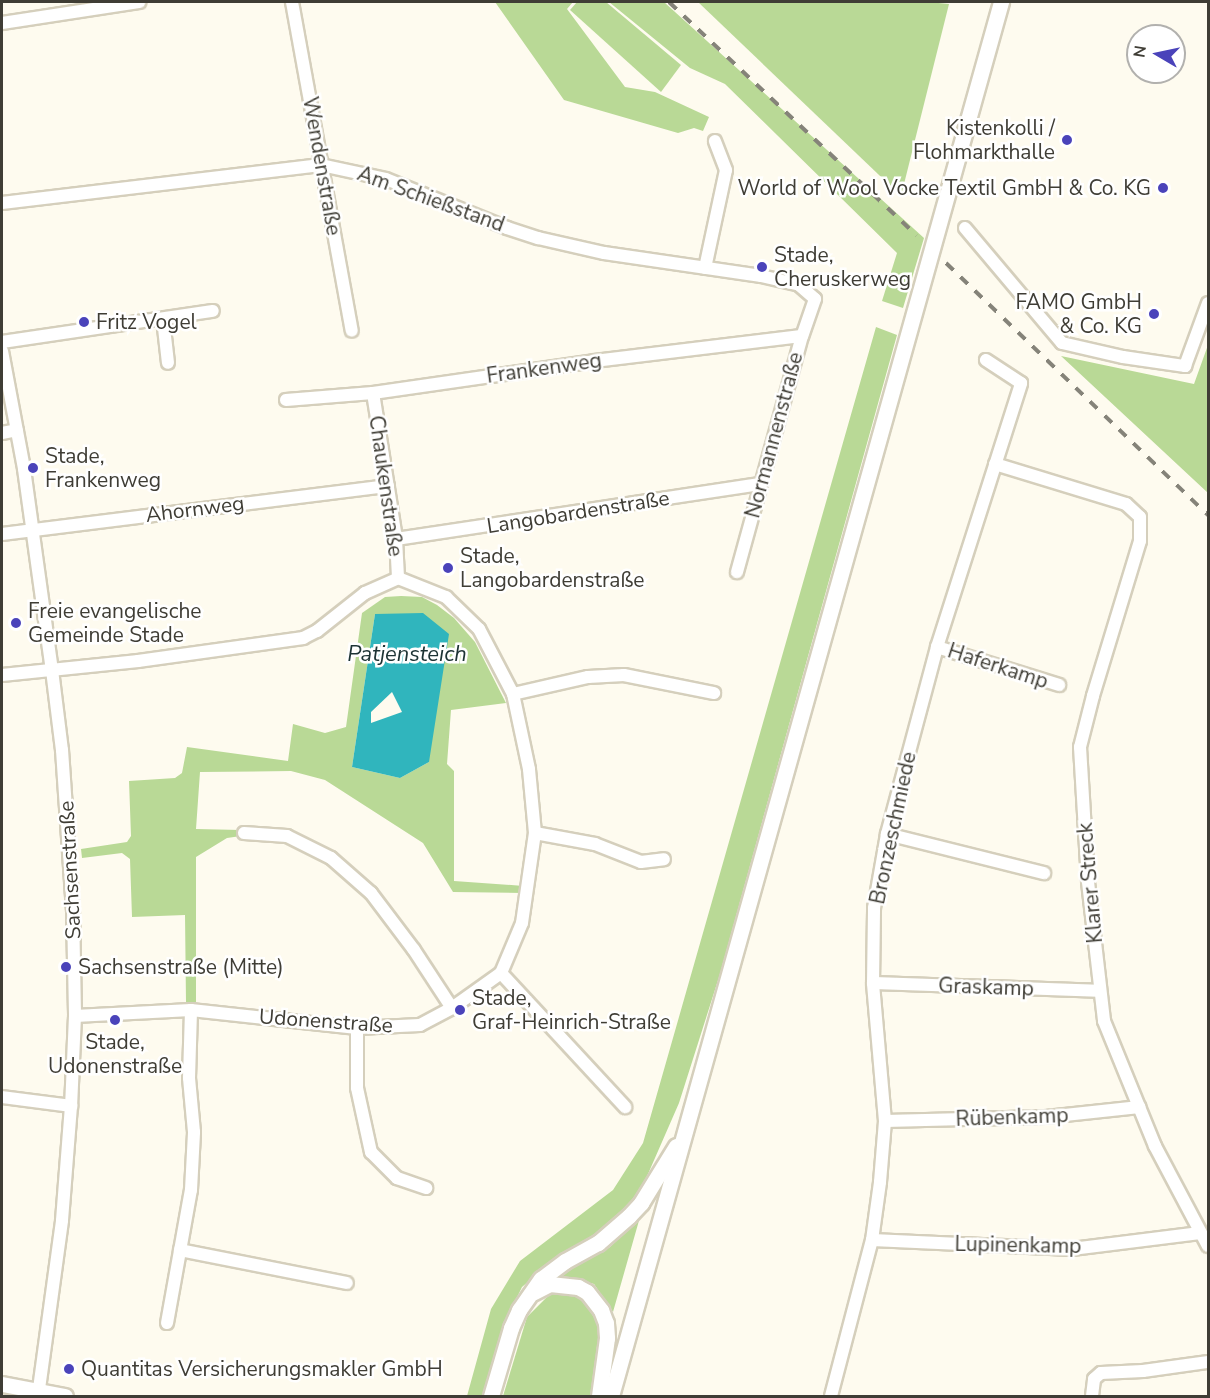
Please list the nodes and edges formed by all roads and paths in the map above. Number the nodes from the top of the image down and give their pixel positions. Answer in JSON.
{"nodes":[{"id":1,"x":138,"y":2,"type":"edge"},
{"id":2,"x":292,"y":2,"type":"edge"},
{"id":3,"x":1000,"y":3,"type":"edge"},
{"id":4,"x":2,"y":23,"type":"edge"},
{"id":5,"x":715,"y":141,"type":"dead end"},
{"id":6,"x":321,"y":165,"type":"junction"},
{"id":7,"x":2,"y":203,"type":"edge"},
{"id":8,"x":965,"y":228,"type":"dead end"},
{"id":9,"x":705,"y":268,"type":"junction"},
{"id":10,"x":815,"y":299,"type":"joint"},
{"id":11,"x":1209,"y":303,"type":"edge"},
{"id":12,"x":213,"y":310,"type":"dead end"},
{"id":13,"x":163,"y":319,"type":"junction"},
{"id":14,"x":352,"y":331,"type":"dead end"},
{"id":15,"x":801,"y":336,"type":"junction"},
{"id":16,"x":2,"y":342,"type":"edge"},
{"id":17,"x":2,"y":351,"type":"edge"},
{"id":18,"x":986,"y":360,"type":"dead end"},
{"id":19,"x":168,"y":363,"type":"dead end"},
{"id":20,"x":373,"y":393,"type":"junction"},
{"id":21,"x":286,"y":400,"type":"dead end"},
{"id":22,"x":17,"y":430,"type":"junction"},
{"id":23,"x":2,"y":433,"type":"edge"},
{"id":24,"x":995,"y":464,"type":"junction"},
{"id":25,"x":760,"y":484,"type":"junction"},
{"id":26,"x":388,"y":486,"type":"junction"},
{"id":27,"x":32,"y":529,"type":"junction"},
{"id":28,"x":2,"y":534,"type":"edge"},
{"id":29,"x":396,"y":539,"type":"junction"},
{"id":30,"x":737,"y":572,"type":"dead end"},
{"id":31,"x":398,"y":578,"type":"junction"},
{"id":32,"x":937,"y":647,"type":"junction"},
{"id":33,"x":52,"y":670,"type":"junction"},
{"id":34,"x":2,"y":675,"type":"edge"},
{"id":35,"x":1059,"y":685,"type":"dead end"},
{"id":36,"x":714,"y":693,"type":"dead end"},
{"id":37,"x":513,"y":694,"type":"junction"},
{"id":38,"x":243,"y":833,"type":"dead end"},
{"id":39,"x":535,"y":833,"type":"junction"},
{"id":40,"x":887,"y":834,"type":"junction"},
{"id":41,"x":664,"y":859,"type":"dead end"},
{"id":42,"x":1044,"y":873,"type":"dead end"},
{"id":43,"x":501,"y":973,"type":"junction"},
{"id":44,"x":873,"y":983,"type":"junction"},
{"id":45,"x":1099,"y":992,"type":"junction"},
{"id":46,"x":452,"y":1008,"type":"junction"},
{"id":47,"x":191,"y":1011,"type":"junction"},
{"id":48,"x":75,"y":1016,"type":"junction"},
{"id":49,"x":357,"y":1028,"type":"junction"},
{"id":50,"x":2,"y":1097,"type":"edge"},
{"id":51,"x":70,"y":1106,"type":"junction"},
{"id":52,"x":625,"y":1107,"type":"dead end"},
{"id":53,"x":1139,"y":1107,"type":"junction"},
{"id":54,"x":885,"y":1121,"type":"junction"},
{"id":55,"x":686,"y":1128,"type":"junction"},
{"id":56,"x":426,"y":1188,"type":"dead end"},
{"id":57,"x":1200,"y":1233,"type":"junction"},
{"id":58,"x":872,"y":1240,"type":"junction"},
{"id":59,"x":1209,"y":1246,"type":"edge"},
{"id":60,"x":180,"y":1250,"type":"junction"},
{"id":61,"x":347,"y":1283,"type":"dead end"},
{"id":62,"x":534,"y":1292,"type":"junction"},
{"id":63,"x":167,"y":1323,"type":"dead end"},
{"id":64,"x":1209,"y":1362,"type":"edge"},
{"id":65,"x":2,"y":1384,"type":"edge"},
{"id":66,"x":39,"y":1390,"type":"junction"},
{"id":67,"x":64,"y":1396,"type":"edge"},
{"id":68,"x":491,"y":1396,"type":"edge"},
{"id":69,"x":599,"y":1396,"type":"edge"},
{"id":70,"x":611,"y":1396,"type":"edge"},
{"id":71,"x":831,"y":1396,"type":"edge"},
{"id":72,"x":1092,"y":1396,"type":"edge"}],
"edges":[{"from":1,"to":4,"type":"street"},
{"from":2,"to":6,"type":"street","name":"Wendenstraße"},
{"from":3,"to":55,"type":"main road"},
{"from":5,"to":9,"type":"street"},
{"from":6,"to":7,"type":"street","name":"Am Schießstand"},
{"from":6,"to":9,"type":"street","name":"Am Schießstand"},
{"from":6,"to":14,"type":"street","name":"Wendenstraße"},
{"from":8,"to":11,"type":"street"},
{"from":9,"to":10,"type":"street","name":"Am Schießstand"},
{"from":10,"to":15,"type":"street","name":"Normannenstraße"},
{"from":12,"to":13,"type":"street"},
{"from":13,"to":16,"type":"street"},
{"from":13,"to":19,"type":"street"},
{"from":15,"to":20,"type":"street","name":"Frankenweg"},
{"from":15,"to":25,"type":"street","name":"Normannenstraße"},
{"from":17,"to":22,"type":"street","name":"Sachsenstraße"},
{"from":18,"to":24,"type":"street","name":"Bronzeschmiede"},
{"from":20,"to":21,"type":"street","name":"Frankenweg"},
{"from":20,"to":26,"type":"street","name":"Chaukenstraße"},
{"from":22,"to":23,"type":"street"},
{"from":22,"to":27,"type":"street","name":"Sachsenstraße"},
{"from":24,"to":32,"type":"street","name":"Bronzeschmiede"},
{"from":24,"to":45,"type":"street","name":"Klarer Streck"},
{"from":25,"to":29,"type":"street","name":"Langobardenstraße"},
{"from":25,"to":30,"type":"street","name":"Normannenstraße"},
{"from":26,"to":27,"type":"street","name":"Ahornweg"},
{"from":26,"to":29,"type":"street","name":"Chaukenstraße"},
{"from":27,"to":28,"type":"street","name":"Ahornweg"},
{"from":27,"to":33,"type":"street","name":"Sachsenstraße"},
{"from":29,"to":31,"type":"street","name":"Chaukenstraße"},
{"from":31,"to":33,"type":"street"},
{"from":31,"to":37,"type":"street"},
{"from":32,"to":35,"type":"street","name":"Haferkamp"},
{"from":32,"to":40,"type":"street","name":"Bronzeschmiede"},
{"from":33,"to":34,"type":"street"},
{"from":33,"to":48,"type":"street","name":"Sachsenstraße"},
{"from":36,"to":37,"type":"street"},
{"from":37,"to":39,"type":"street"},
{"from":38,"to":46,"type":"street"},
{"from":39,"to":41,"type":"street"},
{"from":39,"to":43,"type":"street"},
{"from":40,"to":42,"type":"street"},
{"from":40,"to":44,"type":"street","name":"Bronzeschmiede"},
{"from":43,"to":46,"type":"street","name":"Udonenstraße"},
{"from":43,"to":52,"type":"street"},
{"from":44,"to":45,"type":"street","name":"Graskamp"},
{"from":44,"to":54,"type":"street","name":"Bronzeschmiede"},
{"from":45,"to":53,"type":"street","name":"Klarer Streck"},
{"from":46,"to":49,"type":"street","name":"Udonenstraße"},
{"from":47,"to":48,"type":"street","name":"Udonenstraße"},
{"from":47,"to":49,"type":"street","name":"Udonenstraße"},
{"from":47,"to":60,"type":"street"},
{"from":48,"to":51,"type":"street","name":"Sachsenstraße"},
{"from":49,"to":56,"type":"street"},
{"from":50,"to":51,"type":"street"},
{"from":51,"to":66,"type":"street","name":"Sachsenstraße"},
{"from":53,"to":54,"type":"street","name":"Rübenkamp"},
{"from":53,"to":57,"type":"street","name":"Klarer Streck"},
{"from":54,"to":58,"type":"street","name":"Bronzeschmiede"},
{"from":55,"to":62,"type":"main road"},
{"from":55,"to":70,"type":"main road"},
{"from":57,"to":58,"type":"street","name":"Lupinenkamp"},
{"from":57,"to":59,"type":"street","name":"Klarer Streck"},
{"from":58,"to":71,"type":"street","name":"Bronzeschmiede"},
{"from":60,"to":61,"type":"street"},
{"from":60,"to":63,"type":"street"},
{"from":62,"to":68,"type":"main road"},
{"from":62,"to":69,"type":"main road"},
{"from":64,"to":72,"type":"street"},
{"from":65,"to":66,"type":"main road"},
{"from":66,"to":67,"type":"main road"}]}
